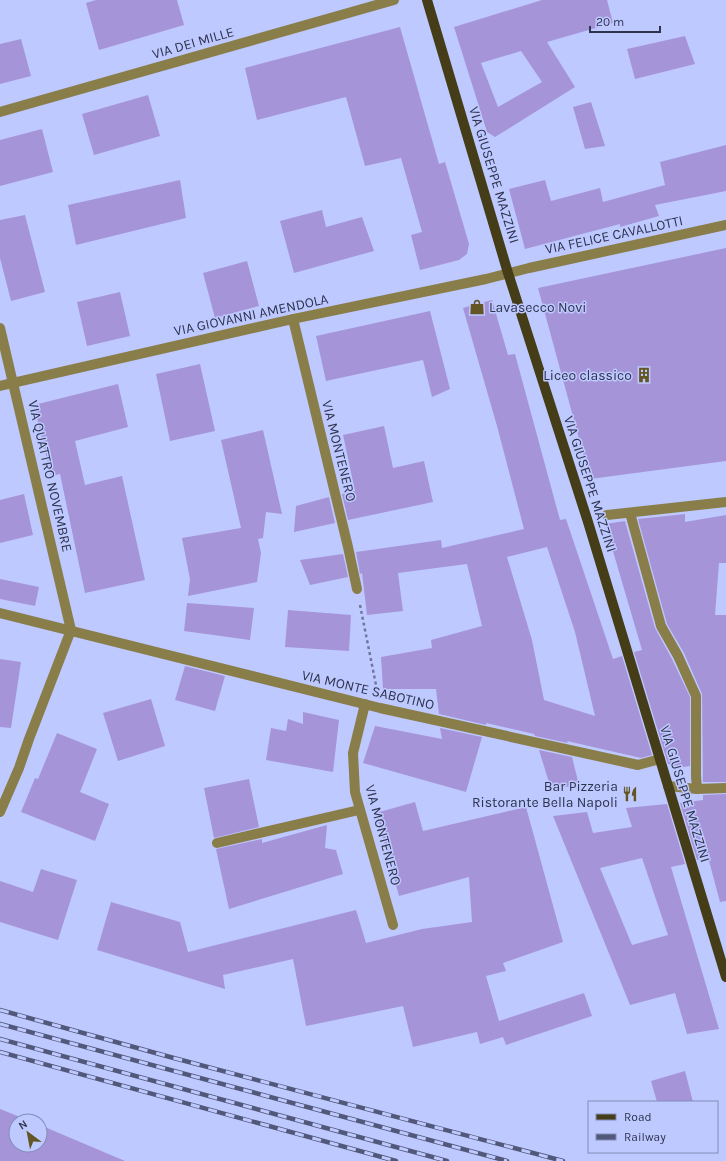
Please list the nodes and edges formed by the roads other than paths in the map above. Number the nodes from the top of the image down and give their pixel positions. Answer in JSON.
{"nodes":[{"id":1,"x":394,"y":0,"type":"edge"},
{"id":2,"x":427,"y":0,"type":"edge"},
{"id":3,"x":0,"y":112,"type":"edge"},
{"id":4,"x":726,"y":225,"type":"edge"},
{"id":5,"x":508,"y":273,"type":"junction"},
{"id":6,"x":293,"y":319,"type":"junction"},
{"id":7,"x":0,"y":328,"type":"edge"},
{"id":8,"x":14,"y":382,"type":"junction"},
{"id":9,"x":0,"y":386,"type":"edge"},
{"id":10,"x":726,"y":502,"type":"edge"},
{"id":11,"x":630,"y":513,"type":"junction"},
{"id":12,"x":607,"y":515,"type":"dead end"},
{"id":13,"x":357,"y":589,"type":"road end"},
{"id":14,"x":0,"y":613,"type":"edge"},
{"id":15,"x":71,"y":630,"type":"junction"},
{"id":16,"x":365,"y":704,"type":"junction"},
{"id":17,"x":660,"y":759,"type":"junction"},
{"id":18,"x":668,"y":786,"type":"junction"},
{"id":19,"x":726,"y":788,"type":"edge"},
{"id":20,"x":697,"y":789,"type":"junction"},
{"id":21,"x":359,"y":810,"type":"junction"},
{"id":22,"x":0,"y":812,"type":"edge"},
{"id":23,"x":217,"y":843,"type":"dead end"},
{"id":24,"x":393,"y":925,"type":"dead end"},
{"id":25,"x":726,"y":977,"type":"edge"}],
"edges":[{"from":1,"to":3,"type":"street","name":"VIA DEI MILLE"},
{"from":2,"to":5,"type":"main road","name":"VIA GIUSEPPE MAZZINI"},
{"from":4,"to":5,"type":"street","name":"VIA FELICE CAVALLOTTI"},
{"from":5,"to":6,"type":"street","name":"VIA GIOVANNI AMENDOLA"},
{"from":5,"to":17,"type":"main road","name":"VIA GIUSEPPE MAZZINI"},
{"from":6,"to":8,"type":"street","name":"VIA GIOVANNI AMENDOLA"},
{"from":6,"to":13,"type":"street","name":"VIA MONTENERO"},
{"from":7,"to":8,"type":"street","name":"VIA QUATTRO NOVEMBRE"},
{"from":8,"to":9,"type":"street","name":"VIA GIOVANNI AMENDOLA"},
{"from":8,"to":15,"type":"street","name":"VIA QUATTRO NOVEMBRE"},
{"from":10,"to":11,"type":"street"},
{"from":11,"to":12,"type":"street"},
{"from":11,"to":20,"type":"street"},
{"from":14,"to":15,"type":"street","name":"VIA MONTE SABOTINO"},
{"from":15,"to":16,"type":"street","name":"VIA MONTE SABOTINO"},
{"from":15,"to":22,"type":"street"},
{"from":16,"to":17,"type":"street","name":"VIA MONTE SABOTINO"},
{"from":16,"to":21,"type":"street","name":"VIA MONTENERO"},
{"from":17,"to":18,"type":"main road","name":"VIA GIUSEPPE MAZZINI"},
{"from":18,"to":20,"type":"street"},
{"from":18,"to":25,"type":"main road","name":"VIA GIUSEPPE MAZZINI"},
{"from":19,"to":20,"type":"street"},
{"from":21,"to":23,"type":"street"},
{"from":21,"to":24,"type":"street","name":"VIA MONTENERO"}]}
